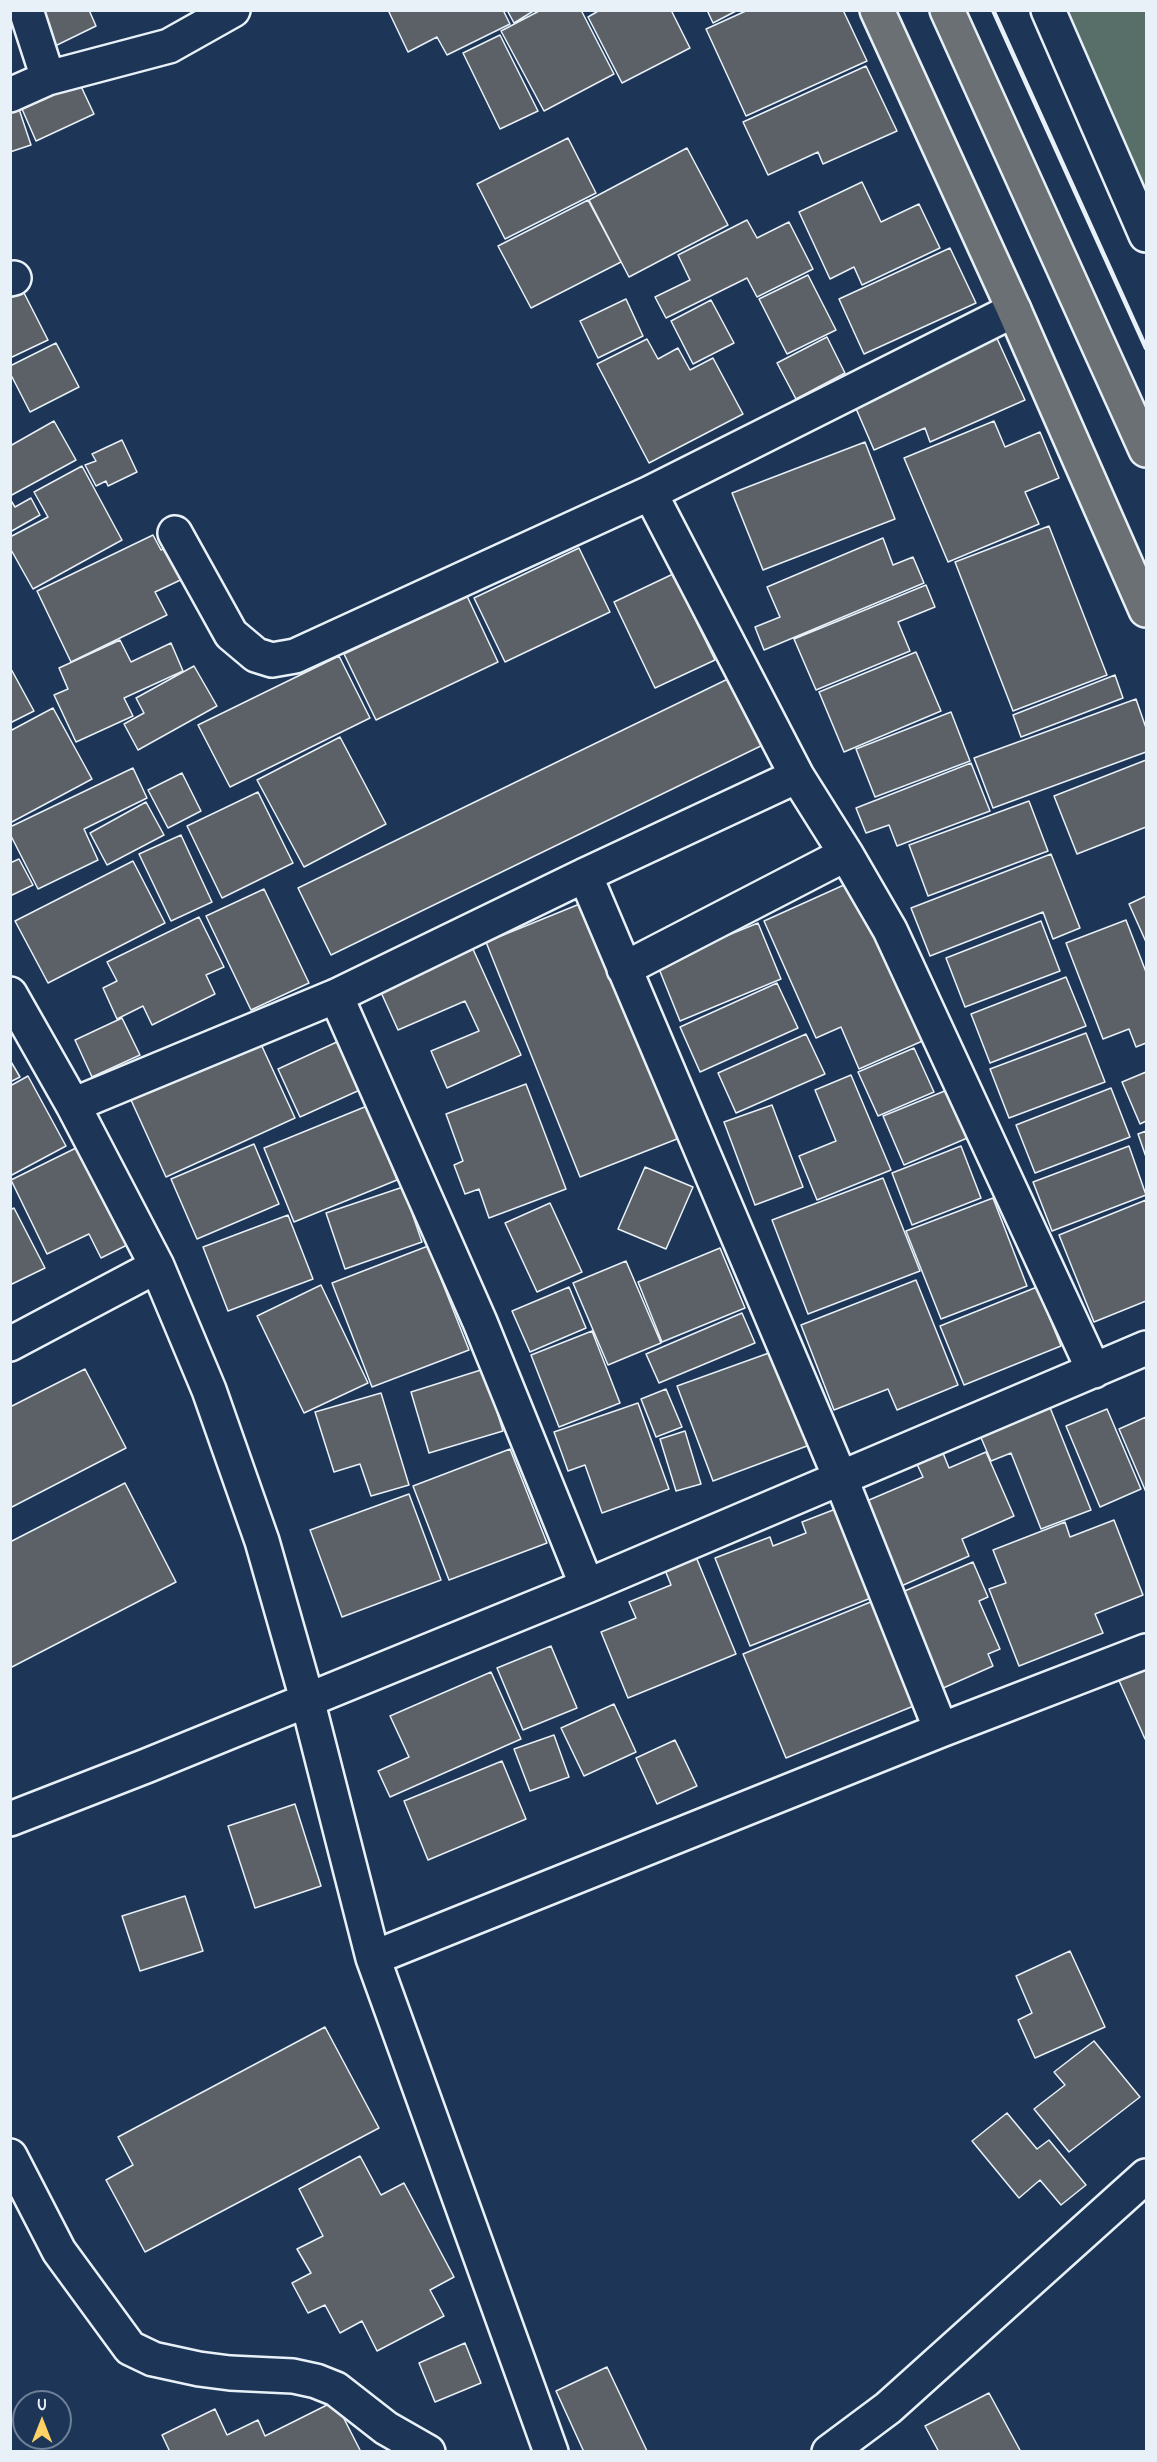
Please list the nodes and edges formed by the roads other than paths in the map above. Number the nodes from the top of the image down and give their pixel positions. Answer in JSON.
{"nodes":[{"id":1,"x":26,"y":10,"type":"edge"},
{"id":2,"x":233,"y":10,"type":"edge"},
{"id":3,"x":877,"y":10,"type":"edge"},
{"id":4,"x":947,"y":10,"type":"edge"},
{"id":5,"x":1048,"y":10,"type":"edge"},
{"id":6,"x":48,"y":78,"type":"junction"},
{"id":7,"x":10,"y":94,"type":"edge"},
{"id":8,"x":1146,"y":235,"type":"edge"},
{"id":9,"x":1014,"y":310,"type":"junction"},
{"id":10,"x":1146,"y":450,"type":"edge"},
{"id":11,"x":650,"y":493,"type":"junction"},
{"id":12,"x":175,"y":533,"type":"dead end"},
{"id":13,"x":1146,"y":610,"type":"edge"},
{"id":14,"x":797,"y":776,"type":"junction"},
{"id":15,"x":846,"y":854,"type":"junction"},
{"id":16,"x":585,"y":875,"type":"junction"},
{"id":17,"x":624,"y":969,"type":"junction"},
{"id":18,"x":10,"y":994,"type":"edge"},
{"id":19,"x":336,"y":996,"type":"junction"},
{"id":20,"x":73,"y":1105,"type":"junction"},
{"id":21,"x":157,"y":1266,"type":"junction"},
{"id":22,"x":10,"y":1344,"type":"edge"},
{"id":23,"x":1146,"y":1348,"type":"edge"},
{"id":24,"x":1095,"y":1371,"type":"junction"},
{"id":25,"x":840,"y":1477,"type":"junction"},
{"id":26,"x":587,"y":1586,"type":"junction"},
{"id":27,"x":1146,"y":1651,"type":"edge"},
{"id":28,"x":308,"y":1699,"type":"junction"},
{"id":29,"x":940,"y":1730,"type":"junction"},
{"id":30,"x":10,"y":1819,"type":"edge"},
{"id":31,"x":373,"y":1958,"type":"junction"},
{"id":32,"x":10,"y":2156,"type":"edge"},
{"id":33,"x":1146,"y":2176,"type":"edge"},
{"id":34,"x":543,"y":2449,"type":"edge"},
{"id":35,"x":428,"y":2451,"type":"edge"},
{"id":36,"x":829,"y":2451,"type":"edge"}],
"edges":[{"from":1,"to":6,"type":"street"},
{"from":2,"to":6,"type":"street"},
{"from":3,"to":9,"type":"highway"},
{"from":4,"to":10,"type":"highway"},
{"from":5,"to":8,"type":"street"},
{"from":6,"to":7,"type":"street"},
{"from":9,"to":11,"type":"street"},
{"from":9,"to":13,"type":"highway"},
{"from":11,"to":12,"type":"street"},
{"from":11,"to":14,"type":"street"},
{"from":14,"to":15,"type":"street"},
{"from":14,"to":16,"type":"street"},
{"from":15,"to":17,"type":"street"},
{"from":15,"to":24,"type":"street"},
{"from":16,"to":17,"type":"street"},
{"from":16,"to":19,"type":"street"},
{"from":17,"to":25,"type":"street"},
{"from":18,"to":20,"type":"street"},
{"from":19,"to":20,"type":"street"},
{"from":19,"to":26,"type":"street"},
{"from":20,"to":21,"type":"street"},
{"from":21,"to":22,"type":"street"},
{"from":21,"to":28,"type":"street"},
{"from":23,"to":24,"type":"street"},
{"from":24,"to":25,"type":"street"},
{"from":25,"to":26,"type":"street"},
{"from":25,"to":29,"type":"street"},
{"from":26,"to":28,"type":"street"},
{"from":27,"to":29,"type":"street"},
{"from":28,"to":30,"type":"street"},
{"from":28,"to":31,"type":"street"},
{"from":29,"to":31,"type":"street"},
{"from":31,"to":34,"type":"street"},
{"from":32,"to":35,"type":"street"},
{"from":33,"to":36,"type":"street"}]}
